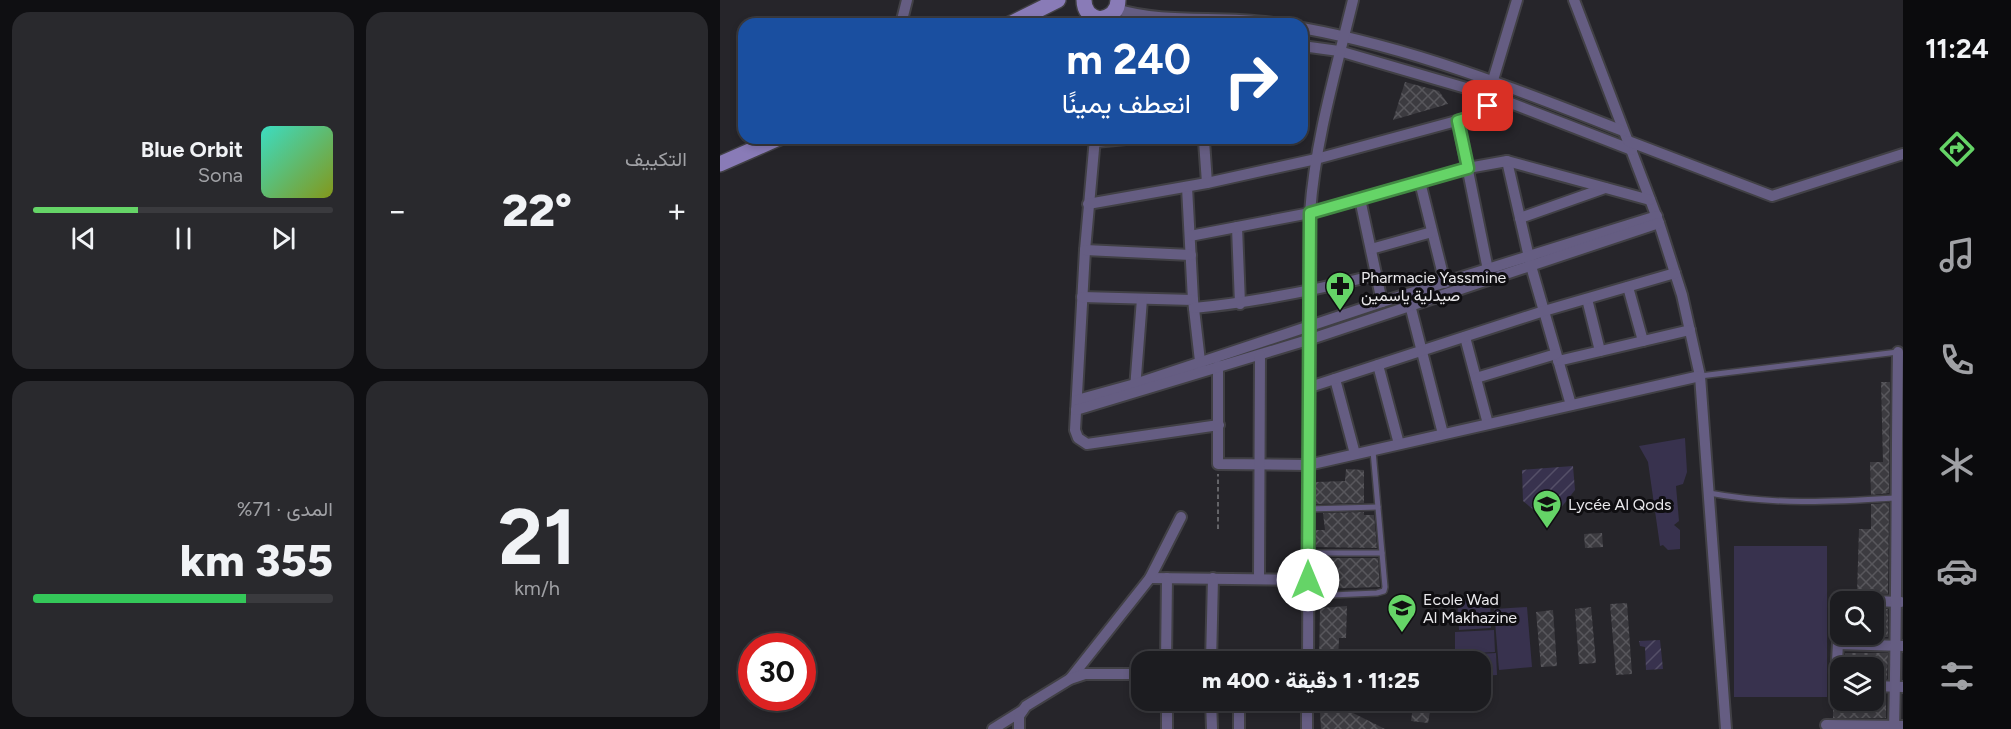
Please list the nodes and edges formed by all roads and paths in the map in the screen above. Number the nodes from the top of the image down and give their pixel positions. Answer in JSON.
{"nodes":[{"id":1,"x":907,"y":0,"type":"edge"},
{"id":2,"x":1058,"y":0,"type":"edge"},
{"id":3,"x":1084,"y":0,"type":"edge"},
{"id":4,"x":1353,"y":0,"type":"edge"},
{"id":5,"x":1517,"y":0,"type":"edge"},
{"id":6,"x":1574,"y":0,"type":"edge"},
{"id":7,"x":1112,"y":12,"type":"edge"},
{"id":8,"x":902,"y":18,"type":"edge"},
{"id":9,"x":1022,"y":18,"type":"edge"},
{"id":10,"x":1217,"y":18,"type":"edge"},
{"id":11,"x":1308,"y":29,"type":"edge"},
{"id":12,"x":1344,"y":36,"type":"junction"},
{"id":13,"x":1308,"y":47,"type":"edge"},
{"id":14,"x":1339,"y":51,"type":"junction"},
{"id":15,"x":1493,"y":80,"type":"junction"},
{"id":16,"x":1490,"y":94,"type":"junction"},
{"id":17,"x":1458,"y":121,"type":"junction"},
{"id":18,"x":1628,"y":140,"type":"junction"},
{"id":19,"x":765,"y":144,"type":"edge"},
{"id":20,"x":1095,"y":144,"type":"edge"},
{"id":21,"x":1204,"y":144,"type":"edge"},
{"id":22,"x":1903,"y":154,"type":"edge"},
{"id":23,"x":1316,"y":159,"type":"junction"},
{"id":24,"x":1507,"y":161,"type":"junction"},
{"id":25,"x":720,"y":164,"type":"edge"},
{"id":26,"x":1468,"y":168,"type":"junction"},
{"id":27,"x":1420,"y":182,"type":"junction"},
{"id":28,"x":1207,"y":183,"type":"junction"},
{"id":29,"x":1187,"y":187,"type":"junction"},
{"id":30,"x":1605,"y":188,"type":"junction"},
{"id":31,"x":1360,"y":199,"type":"junction"},
{"id":32,"x":1650,"y":200,"type":"junction"},
{"id":33,"x":1088,"y":204,"type":"junction"},
{"id":34,"x":1310,"y":213,"type":"junction"},
{"id":35,"x":1520,"y":218,"type":"junction"},
{"id":36,"x":1658,"y":220,"type":"junction"},
{"id":37,"x":1238,"y":227,"type":"junction"},
{"id":38,"x":1432,"y":232,"type":"junction"},
{"id":39,"x":1190,"y":236,"type":"junction"},
{"id":40,"x":1371,"y":249,"type":"junction"},
{"id":41,"x":1085,"y":250,"type":"junction"},
{"id":42,"x":1191,"y":255,"type":"junction"},
{"id":43,"x":1530,"y":262,"type":"junction"},
{"id":44,"x":1488,"y":270,"type":"junction"},
{"id":45,"x":1675,"y":273,"type":"junction"},
{"id":46,"x":1376,"y":275,"type":"junction"},
{"id":47,"x":1445,"y":283,"type":"junction"},
{"id":48,"x":1628,"y":287,"type":"junction"},
{"id":49,"x":1311,"y":292,"type":"junction"},
{"id":50,"x":1408,"y":294,"type":"junction"},
{"id":51,"x":1082,"y":297,"type":"junction"},
{"id":52,"x":1142,"y":299,"type":"junction"},
{"id":53,"x":1587,"y":299,"type":"junction"},
{"id":54,"x":1382,"y":302,"type":"junction"},
{"id":55,"x":1194,"y":304,"type":"junction"},
{"id":56,"x":1240,"y":304,"type":"junction"},
{"id":57,"x":1411,"y":306,"type":"junction"},
{"id":58,"x":1544,"y":311,"type":"junction"},
{"id":59,"x":1311,"y":326,"type":"junction"},
{"id":60,"x":1690,"y":330,"type":"junction"},
{"id":61,"x":1465,"y":337,"type":"junction"},
{"id":62,"x":1311,"y":339,"type":"junction"},
{"id":63,"x":1642,"y":341,"type":"junction"},
{"id":64,"x":1422,"y":351,"type":"junction"},
{"id":65,"x":1600,"y":351,"type":"junction"},
{"id":66,"x":1900,"y":352,"type":"edge"},
{"id":67,"x":1260,"y":355,"type":"junction"},
{"id":68,"x":1557,"y":357,"type":"junction"},
{"id":69,"x":1378,"y":365,"type":"junction"},
{"id":70,"x":1218,"y":366,"type":"junction"},
{"id":71,"x":1201,"y":367,"type":"junction"},
{"id":72,"x":1700,"y":376,"type":"junction"},
{"id":73,"x":1335,"y":378,"type":"junction"},
{"id":74,"x":1476,"y":378,"type":"junction"},
{"id":75,"x":1310,"y":387,"type":"junction"},
{"id":76,"x":1135,"y":388,"type":"junction"},
{"id":77,"x":1077,"y":405,"type":"junction"},
{"id":78,"x":1571,"y":405,"type":"junction"},
{"id":79,"x":1900,"y":415,"type":"edge"},
{"id":80,"x":1488,"y":424,"type":"junction"},
{"id":81,"x":1219,"y":425,"type":"junction"},
{"id":82,"x":1443,"y":434,"type":"junction"},
{"id":83,"x":1399,"y":444,"type":"junction"},
{"id":84,"x":1372,"y":450,"type":"junction"},
{"id":85,"x":1355,"y":454,"type":"junction"},
{"id":86,"x":1900,"y":454,"type":"edge"},
{"id":87,"x":1218,"y":464,"type":"junction"},
{"id":88,"x":1260,"y":465,"type":"junction"},
{"id":89,"x":1308,"y":465,"type":"junction"},
{"id":90,"x":1709,"y":493,"type":"junction"},
{"id":91,"x":1899,"y":498,"type":"edge"},
{"id":92,"x":1378,"y":507,"type":"junction"},
{"id":93,"x":1308,"y":509,"type":"junction"},
{"id":94,"x":1180,"y":518,"type":"dead end"},
{"id":95,"x":1900,"y":527,"type":"edge"},
{"id":96,"x":1218,"y":529,"type":"dead end"},
{"id":97,"x":1308,"y":553,"type":"junction"},
{"id":98,"x":1382,"y":553,"type":"junction"},
{"id":99,"x":1899,"y":563,"type":"edge"},
{"id":100,"x":1150,"y":578,"type":"junction"},
{"id":101,"x":1167,"y":578,"type":"junction"},
{"id":102,"x":1213,"y":578,"type":"junction"},
{"id":103,"x":1259,"y":579,"type":"junction"},
{"id":104,"x":1308,"y":580,"type":"junction"},
{"id":105,"x":1308,"y":596,"type":"junction"},
{"id":106,"x":1884,"y":601,"type":"edge"},
{"id":107,"x":1900,"y":602,"type":"edge"},
{"id":108,"x":1869,"y":645,"type":"edge"},
{"id":109,"x":1900,"y":646,"type":"edge"},
{"id":110,"x":1166,"y":651,"type":"edge"},
{"id":111,"x":1211,"y":651,"type":"edge"},
{"id":112,"x":1308,"y":651,"type":"edge"},
{"id":113,"x":1131,"y":674,"type":"edge"},
{"id":114,"x":1070,"y":679,"type":"junction"},
{"id":115,"x":1899,"y":687,"type":"edge"},
{"id":116,"x":1022,"y":710,"type":"junction"},
{"id":117,"x":1167,"y":711,"type":"edge"},
{"id":118,"x":1211,"y":711,"type":"edge"},
{"id":119,"x":1239,"y":711,"type":"edge"},
{"id":120,"x":1308,"y":711,"type":"edge"},
{"id":121,"x":1826,"y":725,"type":"dead end"},
{"id":122,"x":1897,"y":727,"type":"edge"},
{"id":123,"x":993,"y":729,"type":"edge"},
{"id":124,"x":1018,"y":729,"type":"edge"},
{"id":125,"x":1167,"y":729,"type":"edge"},
{"id":126,"x":1212,"y":729,"type":"edge"},
{"id":127,"x":1239,"y":729,"type":"edge"},
{"id":128,"x":1307,"y":729,"type":"edge"},
{"id":129,"x":1726,"y":729,"type":"edge"}],
"edges":[{"from":1,"to":8,"type":"street"},
{"from":2,"to":9,"type":"street"},
{"from":3,"to":7,"type":"street"},
{"from":4,"to":12,"type":"street"},
{"from":5,"to":15,"type":"street"},
{"from":6,"to":18,"type":"street"},
{"from":7,"to":10,"type":"street"},
{"from":11,"to":12,"type":"street"},
{"from":12,"to":14,"type":"street"},
{"from":12,"to":15,"type":"street"},
{"from":13,"to":14,"type":"street"},
{"from":14,"to":16,"type":"street"},
{"from":14,"to":23,"type":"street"},
{"from":15,"to":16,"type":"street"},
{"from":15,"to":18,"type":"street"},
{"from":16,"to":17,"type":"street"},
{"from":16,"to":18,"type":"street"},
{"from":17,"to":23,"type":"street"},
{"from":17,"to":26,"type":"street"},
{"from":18,"to":22,"type":"street"},
{"from":18,"to":32,"type":"street"},
{"from":19,"to":25,"type":"street"},
{"from":20,"to":33,"type":"street"},
{"from":21,"to":28,"type":"street"},
{"from":23,"to":28,"type":"street"},
{"from":23,"to":34,"type":"street"},
{"from":24,"to":26,"type":"street"},
{"from":24,"to":30,"type":"street"},
{"from":24,"to":35,"type":"street"},
{"from":26,"to":27,"type":"street"},
{"from":26,"to":44,"type":"street"},
{"from":27,"to":31,"type":"street"},
{"from":27,"to":38,"type":"street"},
{"from":28,"to":29,"type":"street"},
{"from":29,"to":33,"type":"street"},
{"from":29,"to":39,"type":"street"},
{"from":30,"to":32,"type":"street"},
{"from":30,"to":35,"type":"street"},
{"from":31,"to":34,"type":"street"},
{"from":31,"to":40,"type":"street"},
{"from":32,"to":36,"type":"street"},
{"from":33,"to":41,"type":"street"},
{"from":34,"to":37,"type":"street"},
{"from":34,"to":49,"type":"street"},
{"from":35,"to":43,"type":"street"},
{"from":36,"to":43,"type":"street"},
{"from":36,"to":45,"type":"street"},
{"from":37,"to":39,"type":"street"},
{"from":37,"to":56,"type":"street"},
{"from":38,"to":40,"type":"street"},
{"from":38,"to":47,"type":"street"},
{"from":39,"to":42,"type":"street"},
{"from":40,"to":46,"type":"street"},
{"from":41,"to":42,"type":"street"},
{"from":41,"to":51,"type":"street"},
{"from":42,"to":55,"type":"street"},
{"from":43,"to":44,"type":"street"},
{"from":43,"to":57,"type":"street"},
{"from":43,"to":58,"type":"street"},
{"from":44,"to":47,"type":"street"},
{"from":45,"to":48,"type":"street"},
{"from":45,"to":60,"type":"street"},
{"from":46,"to":49,"type":"street"},
{"from":46,"to":54,"type":"street"},
{"from":47,"to":50,"type":"street"},
{"from":48,"to":53,"type":"street"},
{"from":48,"to":63,"type":"street"},
{"from":49,"to":56,"type":"street"},
{"from":49,"to":59,"type":"street"},
{"from":50,"to":54,"type":"street"},
{"from":50,"to":57,"type":"street"},
{"from":51,"to":52,"type":"street"},
{"from":51,"to":77,"type":"street"},
{"from":52,"to":55,"type":"street"},
{"from":52,"to":76,"type":"street"},
{"from":53,"to":58,"type":"street"},
{"from":53,"to":65,"type":"street"},
{"from":54,"to":59,"type":"street"},
{"from":55,"to":56,"type":"street"},
{"from":55,"to":71,"type":"street"},
{"from":57,"to":62,"type":"street"},
{"from":57,"to":64,"type":"street"},
{"from":58,"to":61,"type":"street"},
{"from":58,"to":68,"type":"street"},
{"from":59,"to":62,"type":"street"},
{"from":59,"to":71,"type":"street"},
{"from":60,"to":63,"type":"street"},
{"from":60,"to":72,"type":"street"},
{"from":61,"to":64,"type":"street"},
{"from":61,"to":74,"type":"street"},
{"from":62,"to":67,"type":"street"},
{"from":62,"to":75,"type":"street"},
{"from":63,"to":65,"type":"street"},
{"from":64,"to":69,"type":"street"},
{"from":64,"to":82,"type":"street"},
{"from":65,"to":68,"type":"street"},
{"from":66,"to":72,"type":"lane"},
{"from":66,"to":79,"type":"street"},
{"from":67,"to":70,"type":"street"},
{"from":67,"to":88,"type":"street"},
{"from":68,"to":74,"type":"street"},
{"from":68,"to":78,"type":"street"},
{"from":69,"to":73,"type":"street"},
{"from":69,"to":83,"type":"street"},
{"from":70,"to":71,"type":"street"},
{"from":70,"to":81,"type":"street"},
{"from":71,"to":76,"type":"street"},
{"from":72,"to":78,"type":"street"},
{"from":72,"to":90,"type":"street"},
{"from":73,"to":75,"type":"street"},
{"from":73,"to":85,"type":"street"},
{"from":74,"to":80,"type":"street"},
{"from":75,"to":89,"type":"street"},
{"from":76,"to":77,"type":"street"},
{"from":77,"to":81,"type":"street"},
{"from":78,"to":80,"type":"street"},
{"from":79,"to":86,"type":"street"},
{"from":80,"to":82,"type":"street"},
{"from":81,"to":87,"type":"street"},
{"from":82,"to":83,"type":"street"},
{"from":83,"to":84,"type":"street"},
{"from":84,"to":85,"type":"street"},
{"from":84,"to":92,"type":"lane"},
{"from":85,"to":89,"type":"street"},
{"from":86,"to":91,"type":"street"},
{"from":87,"to":88,"type":"street"},
{"from":87,"to":96,"type":"path"},
{"from":88,"to":89,"type":"street"},
{"from":88,"to":103,"type":"street"},
{"from":89,"to":93,"type":"street"},
{"from":90,"to":91,"type":"lane"},
{"from":90,"to":129,"type":"street"},
{"from":91,"to":95,"type":"street"},
{"from":92,"to":93,"type":"lane"},
{"from":92,"to":98,"type":"lane"},
{"from":93,"to":97,"type":"street"},
{"from":94,"to":100,"type":"street"},
{"from":95,"to":99,"type":"street"},
{"from":97,"to":98,"type":"lane"},
{"from":97,"to":104,"type":"street"},
{"from":98,"to":105,"type":"lane"},
{"from":99,"to":107,"type":"street"},
{"from":100,"to":101,"type":"street"},
{"from":100,"to":114,"type":"street"},
{"from":101,"to":102,"type":"street"},
{"from":101,"to":110,"type":"street"},
{"from":102,"to":103,"type":"street"},
{"from":102,"to":111,"type":"street"},
{"from":103,"to":104,"type":"street"},
{"from":104,"to":105,"type":"street"},
{"from":105,"to":112,"type":"street"},
{"from":106,"to":107,"type":"street"},
{"from":107,"to":109,"type":"street"},
{"from":108,"to":109,"type":"street"},
{"from":109,"to":115,"type":"street"},
{"from":113,"to":114,"type":"street"},
{"from":114,"to":116,"type":"street"},
{"from":115,"to":122,"type":"street"},
{"from":116,"to":123,"type":"street"},
{"from":116,"to":124,"type":"street"},
{"from":117,"to":125,"type":"street"},
{"from":118,"to":126,"type":"street"},
{"from":119,"to":127,"type":"street"},
{"from":120,"to":128,"type":"street"},
{"from":121,"to":122,"type":"street"}]}
